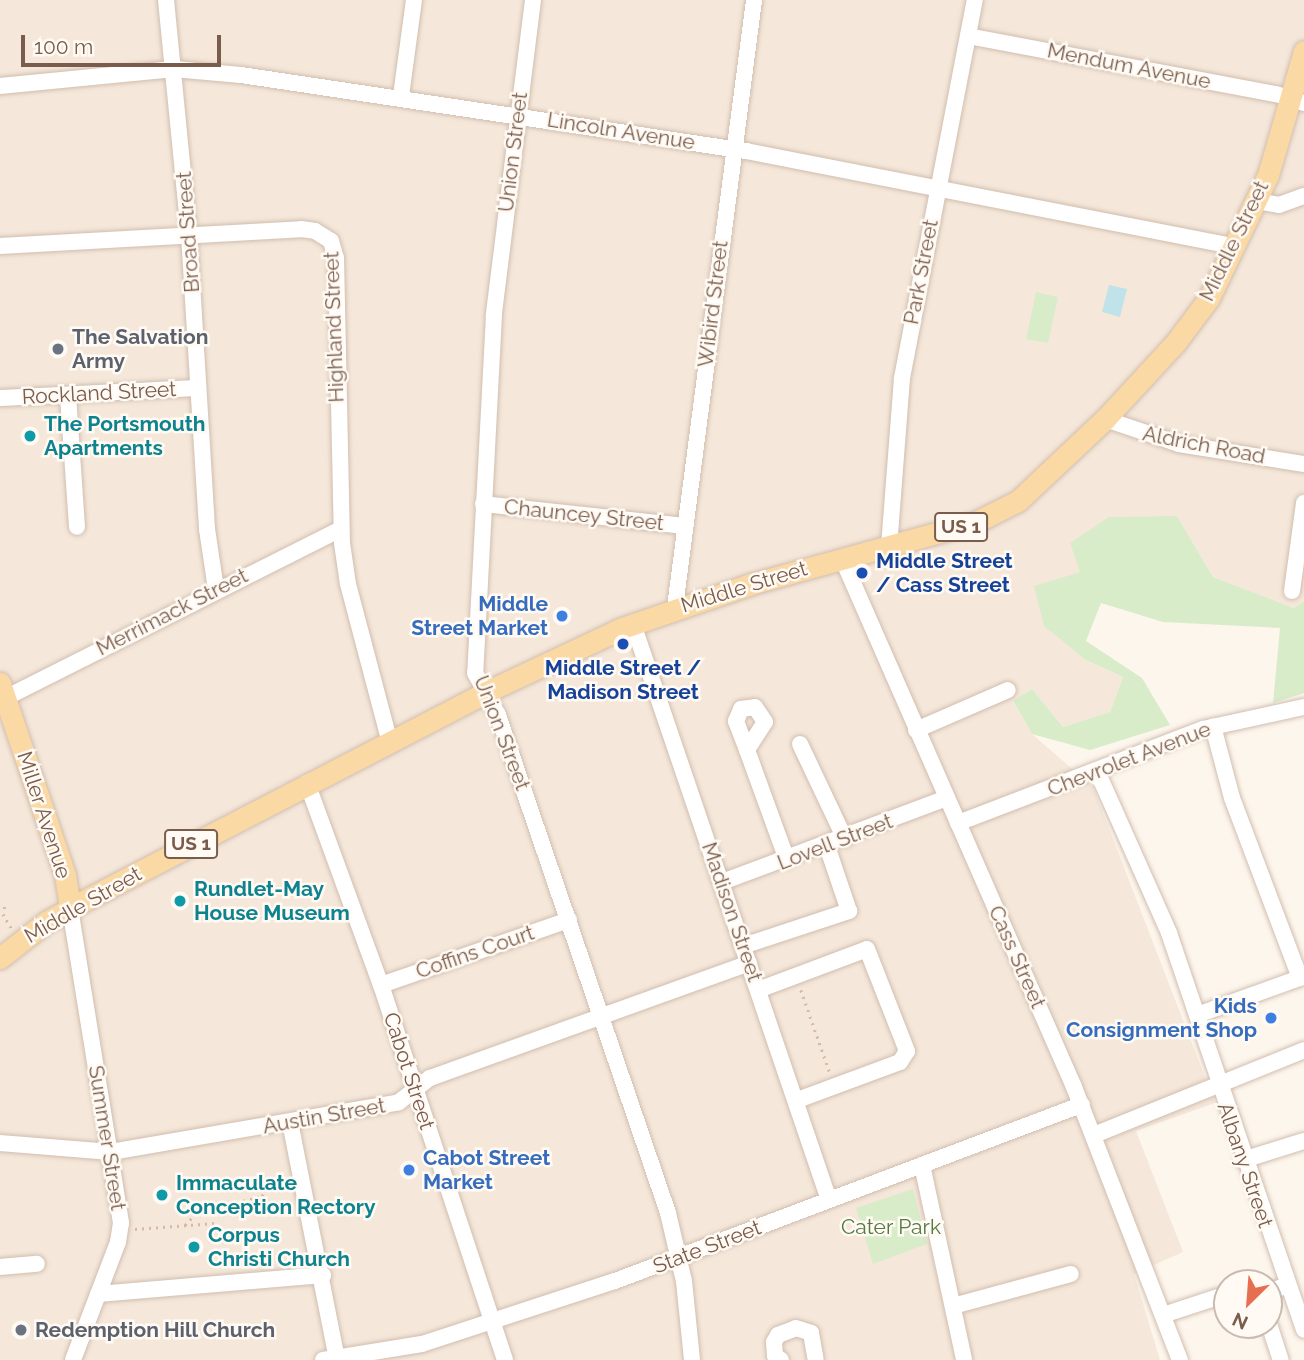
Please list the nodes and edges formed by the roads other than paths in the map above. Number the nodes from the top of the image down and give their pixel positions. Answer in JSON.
{"nodes":[{"id":1,"x":166,"y":0,"type":"edge"},
{"id":2,"x":414,"y":0,"type":"edge"},
{"id":3,"x":533,"y":0,"type":"edge"},
{"id":4,"x":754,"y":0,"type":"edge"},
{"id":5,"x":975,"y":0,"type":"edge"},
{"id":6,"x":968,"y":36,"type":"junction"},
{"id":7,"x":1304,"y":51,"type":"edge"},
{"id":8,"x":174,"y":69,"type":"junction"},
{"id":9,"x":0,"y":86,"type":"edge"},
{"id":10,"x":401,"y":96,"type":"junction"},
{"id":11,"x":1297,"y":101,"type":"edge"},
{"id":12,"x":517,"y":114,"type":"junction"},
{"id":13,"x":733,"y":149,"type":"junction"},
{"id":14,"x":938,"y":185,"type":"junction"},
{"id":15,"x":1304,"y":196,"type":"edge"},
{"id":16,"x":1257,"y":201,"type":"junction"},
{"id":17,"x":189,"y":234,"type":"junction"},
{"id":18,"x":0,"y":246,"type":"edge"},
{"id":19,"x":1237,"y":247,"type":"junction"},
{"id":20,"x":198,"y":388,"type":"junction"},
{"id":21,"x":68,"y":395,"type":"junction"},
{"id":22,"x":0,"y":398,"type":"edge"},
{"id":23,"x":1105,"y":419,"type":"junction"},
{"id":24,"x":1304,"y":464,"type":"edge"},
{"id":25,"x":1304,"y":503,"type":"edge"},
{"id":26,"x":483,"y":504,"type":"junction"},
{"id":27,"x":684,"y":526,"type":"junction"},
{"id":28,"x":77,"y":527,"type":"dead end"},
{"id":29,"x":341,"y":529,"type":"junction"},
{"id":30,"x":889,"y":547,"type":"junction"},
{"id":31,"x":842,"y":558,"type":"junction"},
{"id":32,"x":216,"y":589,"type":"junction"},
{"id":33,"x":1292,"y":591,"type":"dead end"},
{"id":34,"x":675,"y":607,"type":"junction"},
{"id":35,"x":633,"y":624,"type":"junction"},
{"id":36,"x":3,"y":690,"type":"edge"},
{"id":37,"x":1009,"y":690,"type":"dead end"},
{"id":38,"x":486,"y":692,"type":"junction"},
{"id":39,"x":1304,"y":707,"type":"edge"},
{"id":40,"x":1213,"y":726,"type":"junction"},
{"id":41,"x":916,"y":730,"type":"junction"},
{"id":42,"x":390,"y":743,"type":"junction"},
{"id":43,"x":800,"y":744,"type":"dead end"},
{"id":44,"x":747,"y":750,"type":"dead end"},
{"id":45,"x":1097,"y":771,"type":"junction"},
{"id":46,"x":307,"y":783,"type":"junction"},
{"id":47,"x":947,"y":799,"type":"junction"},
{"id":48,"x":958,"y":823,"type":"junction"},
{"id":49,"x":845,"y":839,"type":"junction"},
{"id":50,"x":827,"y":846,"type":"junction"},
{"id":51,"x":787,"y":860,"type":"junction"},
{"id":52,"x":722,"y":882,"type":"junction"},
{"id":53,"x":70,"y":908,"type":"junction"},
{"id":54,"x":569,"y":920,"type":"junction"},
{"id":55,"x":743,"y":946,"type":"junction"},
{"id":56,"x":1,"y":957,"type":"edge"},
{"id":57,"x":749,"y":963,"type":"junction"},
{"id":58,"x":381,"y":985,"type":"junction"},
{"id":59,"x":758,"y":989,"type":"junction"},
{"id":60,"x":1197,"y":1015,"type":"junction"},
{"id":61,"x":603,"y":1018,"type":"junction"},
{"id":62,"x":1304,"y":1050,"type":"edge"},
{"id":63,"x":1218,"y":1086,"type":"junction"},
{"id":64,"x":415,"y":1089,"type":"junction"},
{"id":65,"x":797,"y":1100,"type":"junction"},
{"id":66,"x":1082,"y":1105,"type":"junction"},
{"id":67,"x":290,"y":1122,"type":"junction"},
{"id":68,"x":1094,"y":1135,"type":"junction"},
{"id":69,"x":1304,"y":1141,"type":"edge"},
{"id":70,"x":0,"y":1143,"type":"edge"},
{"id":71,"x":111,"y":1152,"type":"junction"},
{"id":72,"x":1243,"y":1160,"type":"junction"},
{"id":73,"x":922,"y":1165,"type":"junction"},
{"id":74,"x":829,"y":1200,"type":"junction"},
{"id":75,"x":680,"y":1258,"type":"junction"},
{"id":76,"x":37,"y":1264,"type":"dead end"},
{"id":77,"x":0,"y":1267,"type":"edge"},
{"id":78,"x":1071,"y":1273,"type":"dead end"},
{"id":79,"x":323,"y":1275,"type":"junction"},
{"id":80,"x":1287,"y":1285,"type":"junction"},
{"id":81,"x":1283,"y":1287,"type":"edge"},
{"id":82,"x":98,"y":1294,"type":"junction"},
{"id":83,"x":1213,"y":1299,"type":"edge"},
{"id":84,"x":953,"y":1306,"type":"junction"},
{"id":85,"x":1163,"y":1315,"type":"junction"},
{"id":86,"x":492,"y":1321,"type":"junction"},
{"id":87,"x":1304,"y":1330,"type":"edge"},
{"id":88,"x":1274,"y":1339,"type":"edge"},
{"id":89,"x":330,"y":1359,"type":"edge"},
{"id":90,"x":73,"y":1360,"type":"edge"},
{"id":91,"x":505,"y":1360,"type":"edge"},
{"id":92,"x":691,"y":1360,"type":"edge"},
{"id":93,"x":781,"y":1360,"type":"edge"},
{"id":94,"x":816,"y":1360,"type":"edge"},
{"id":95,"x":964,"y":1360,"type":"edge"},
{"id":96,"x":1180,"y":1360,"type":"edge"},
{"id":97,"x":1281,"y":1360,"type":"edge"}],
"edges":[{"from":1,"to":8,"type":"street","name":"Broad Street"},
{"from":2,"to":10,"type":"street"},
{"from":3,"to":12,"type":"street","name":"Union Street"},
{"from":4,"to":13,"type":"street","name":"Wibird Street"},
{"from":5,"to":6,"type":"street","name":"Park Street"},
{"from":6,"to":11,"type":"street","name":"Mendum Avenue"},
{"from":6,"to":14,"type":"street","name":"Park Street"},
{"from":7,"to":11,"type":"main road","name":"Middle Street","number":"US 1"},
{"from":8,"to":9,"type":"street","name":"Lincoln Avenue"},
{"from":8,"to":10,"type":"street","name":"Lincoln Avenue"},
{"from":8,"to":17,"type":"street","name":"Broad Street"},
{"from":10,"to":12,"type":"street","name":"Lincoln Avenue"},
{"from":11,"to":16,"type":"main road","name":"Middle Street","number":"US 1"},
{"from":12,"to":13,"type":"street","name":"Lincoln Avenue"},
{"from":12,"to":26,"type":"street","name":"Union Street"},
{"from":13,"to":14,"type":"street","name":"Lincoln Avenue"},
{"from":13,"to":27,"type":"street","name":"Wibird Street"},
{"from":14,"to":19,"type":"street","name":"Lincoln Avenue"},
{"from":14,"to":30,"type":"street","name":"Park Street"},
{"from":15,"to":16,"type":"street"},
{"from":16,"to":19,"type":"main road","name":"Middle Street","number":"US 1"},
{"from":17,"to":18,"type":"street","name":"Highland Street"},
{"from":17,"to":20,"type":"street","name":"Broad Street"},
{"from":17,"to":29,"type":"street","name":"Highland Street"},
{"from":19,"to":23,"type":"main road","name":"Middle Street","number":"US 1"},
{"from":20,"to":21,"type":"street","name":"Rockland Street"},
{"from":20,"to":32,"type":"street","name":"Broad Street"},
{"from":21,"to":22,"type":"street","name":"Rockland Street"},
{"from":21,"to":28,"type":"street"},
{"from":23,"to":24,"type":"street","name":"Aldrich Road"},
{"from":23,"to":30,"type":"main road","name":"Middle Street","number":"US 1"},
{"from":25,"to":33,"type":"street"},
{"from":26,"to":27,"type":"street","name":"Chauncey Street"},
{"from":26,"to":38,"type":"street","name":"Union Street"},
{"from":27,"to":34,"type":"street","name":"Wibird Street"},
{"from":29,"to":32,"type":"street","name":"Merrimack Street"},
{"from":29,"to":42,"type":"street","name":"Highland Street"},
{"from":30,"to":31,"type":"main road","name":"Middle Street","number":"US 1"},
{"from":31,"to":34,"type":"main road","name":"Middle Street","number":"US 1"},
{"from":31,"to":41,"type":"street","name":"Cass Street"},
{"from":32,"to":36,"type":"street","name":"Merrimack Street"},
{"from":34,"to":35,"type":"main road","name":"Middle Street","number":"US 1"},
{"from":35,"to":38,"type":"main road","name":"Middle Street","number":"US 1"},
{"from":35,"to":52,"type":"street","name":"Madison Street"},
{"from":36,"to":53,"type":"main road","name":"Miller Avenue"},
{"from":37,"to":41,"type":"street"},
{"from":38,"to":42,"type":"main road","name":"Middle Street","number":"US 1"},
{"from":38,"to":54,"type":"street","name":"Union Street"},
{"from":39,"to":40,"type":"street","name":"Chevrolet Avenue"},
{"from":40,"to":45,"type":"street","name":"Chevrolet Avenue"},
{"from":40,"to":60,"type":"street"},
{"from":41,"to":47,"type":"street","name":"Cass Street"},
{"from":42,"to":46,"type":"main road","name":"Middle Street","number":"US 1"},
{"from":43,"to":49,"type":"street"},
{"from":44,"to":51,"type":"street"},
{"from":45,"to":48,"type":"street","name":"Chevrolet Avenue"},
{"from":45,"to":60,"type":"street"},
{"from":46,"to":53,"type":"main road","name":"Middle Street","number":"US 1"},
{"from":46,"to":58,"type":"street","name":"Cabot Street"},
{"from":47,"to":48,"type":"street","name":"Cass Street"},
{"from":47,"to":49,"type":"street","name":"Lovell Street"},
{"from":48,"to":66,"type":"street","name":"Cass Street"},
{"from":49,"to":50,"type":"street","name":"Lovell Street"},
{"from":50,"to":51,"type":"street","name":"Lovell Street"},
{"from":50,"to":55,"type":"street"},
{"from":51,"to":52,"type":"street","name":"Lovell Street"},
{"from":52,"to":55,"type":"street","name":"Madison Street"},
{"from":53,"to":56,"type":"main road","name":"Middle Street","number":"US 1"},
{"from":53,"to":71,"type":"street","name":"Summer Street"},
{"from":54,"to":58,"type":"street","name":"Coffins Court"},
{"from":54,"to":61,"type":"street","name":"Union Street"},
{"from":55,"to":57,"type":"street","name":"Madison Street"},
{"from":57,"to":59,"type":"street","name":"Madison Street"},
{"from":57,"to":61,"type":"street","name":"Austin Street"},
{"from":58,"to":64,"type":"street","name":"Cabot Street"},
{"from":59,"to":65,"type":"street","name":"Madison Street"},
{"from":59,"to":65,"type":"street"},
{"from":60,"to":63,"type":"street"},
{"from":61,"to":64,"type":"street","name":"Austin Street"},
{"from":61,"to":75,"type":"street","name":"Union Street"},
{"from":62,"to":63,"type":"street"},
{"from":63,"to":68,"type":"street","name":"Albany Street"},
{"from":63,"to":72,"type":"street","name":"Albany Street"},
{"from":64,"to":67,"type":"street","name":"Austin Street"},
{"from":64,"to":86,"type":"street","name":"Cabot Street"},
{"from":65,"to":74,"type":"street","name":"Madison Street"},
{"from":66,"to":68,"type":"street","name":"Cass Street"},
{"from":66,"to":73,"type":"street","name":"State Street"},
{"from":67,"to":71,"type":"street","name":"Austin Street"},
{"from":67,"to":79,"type":"street"},
{"from":68,"to":85,"type":"street","name":"Cass Street"},
{"from":69,"to":72,"type":"street"},
{"from":70,"to":71,"type":"street","name":"Austin Street"},
{"from":71,"to":82,"type":"street","name":"Summer Street"},
{"from":72,"to":80,"type":"street","name":"Albany Street"},
{"from":73,"to":74,"type":"street","name":"State Street"},
{"from":73,"to":84,"type":"street"},
{"from":74,"to":75,"type":"street","name":"State Street"},
{"from":75,"to":86,"type":"street","name":"State Street"},
{"from":75,"to":92,"type":"street","name":"Union Street"},
{"from":76,"to":77,"type":"street"},
{"from":78,"to":84,"type":"street"},
{"from":79,"to":82,"type":"street"},
{"from":79,"to":89,"type":"street"},
{"from":80,"to":81,"type":"street"},
{"from":80,"to":87,"type":"street","name":"Albany Street"},
{"from":82,"to":90,"type":"street","name":"Summer Street"},
{"from":83,"to":85,"type":"street"},
{"from":84,"to":95,"type":"street"},
{"from":85,"to":96,"type":"street","name":"Cass Street"},
{"from":86,"to":89,"type":"street","name":"State Street"},
{"from":86,"to":91,"type":"street","name":"Cabot Street"},
{"from":88,"to":97,"type":"street"},
{"from":93,"to":94,"type":"street"}]}
